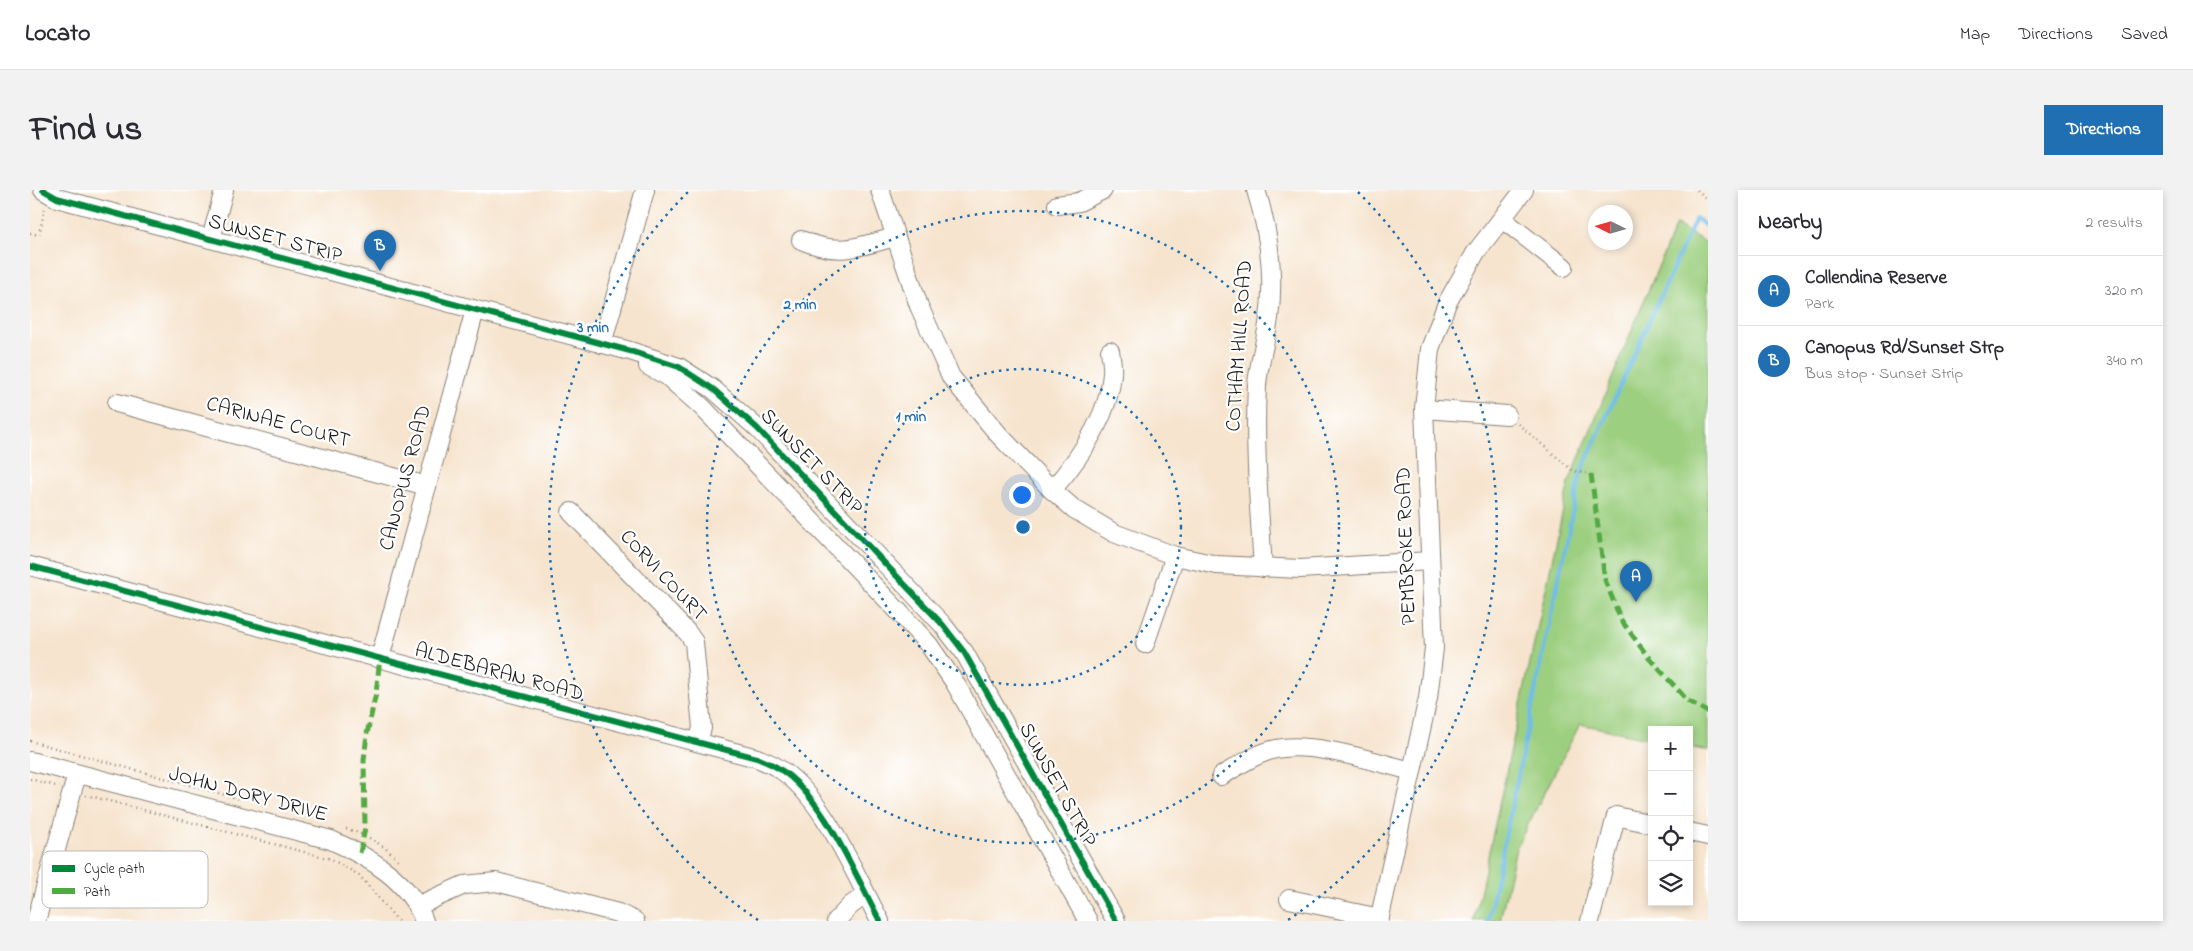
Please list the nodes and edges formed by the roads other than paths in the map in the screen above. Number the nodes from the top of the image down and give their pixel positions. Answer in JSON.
{"nodes":[{"id":1,"x":224,"y":190,"type":"edge"},
{"id":2,"x":645,"y":190,"type":"edge"},
{"id":3,"x":880,"y":190,"type":"edge"},
{"id":4,"x":1103,"y":190,"type":"edge"},
{"id":5,"x":1256,"y":190,"type":"edge"},
{"id":6,"x":1524,"y":190,"type":"edge"},
{"id":7,"x":49,"y":195,"type":"edge"},
{"id":8,"x":30,"y":198,"type":"edge"},
{"id":9,"x":1057,"y":205,"type":"dead end"},
{"id":10,"x":1502,"y":219,"type":"junction"},
{"id":11,"x":895,"y":237,"type":"junction"},
{"id":12,"x":211,"y":238,"type":"junction"},
{"id":13,"x":802,"y":240,"type":"dead end"},
{"id":14,"x":1564,"y":268,"type":"dead end"},
{"id":15,"x":475,"y":310,"type":"junction"},
{"id":16,"x":602,"y":344,"type":"junction"},
{"id":17,"x":1110,"y":351,"type":"dead end"},
{"id":18,"x":117,"y":403,"type":"dead end"},
{"id":19,"x":1424,"y":409,"type":"junction"},
{"id":20,"x":1507,"y":415,"type":"road end"},
{"id":21,"x":427,"y":486,"type":"junction"},
{"id":22,"x":1052,"y":490,"type":"junction"},
{"id":23,"x":572,"y":512,"type":"dead end"},
{"id":24,"x":1175,"y":556,"type":"junction"},
{"id":25,"x":1430,"y":561,"type":"junction"},
{"id":26,"x":30,"y":566,"type":"edge"},
{"id":27,"x":1263,"y":568,"type":"junction"},
{"id":28,"x":1145,"y":644,"type":"dead end"},
{"id":29,"x":380,"y":658,"type":"junction"},
{"id":30,"x":698,"y":742,"type":"junction"},
{"id":31,"x":30,"y":762,"type":"edge"},
{"id":32,"x":1412,"y":770,"type":"junction"},
{"id":33,"x":76,"y":774,"type":"junction"},
{"id":34,"x":1221,"y":776,"type":"dead end"},
{"id":35,"x":1648,"y":823,"type":"edge"},
{"id":36,"x":1693,"y":833,"type":"edge"},
{"id":37,"x":1708,"y":836,"type":"edge"},
{"id":38,"x":55,"y":851,"type":"edge"},
{"id":39,"x":866,"y":895,"type":"junction"},
{"id":40,"x":42,"y":899,"type":"edge"},
{"id":41,"x":1289,"y":900,"type":"dead end"},
{"id":42,"x":421,"y":914,"type":"edge"},
{"id":43,"x":1379,"y":920,"type":"edge"},
{"id":44,"x":36,"y":921,"type":"edge"},
{"id":45,"x":635,"y":921,"type":"edge"},
{"id":46,"x":836,"y":921,"type":"edge"},
{"id":47,"x":880,"y":921,"type":"edge"},
{"id":48,"x":1088,"y":921,"type":"edge"},
{"id":49,"x":1116,"y":921,"type":"edge"},
{"id":50,"x":1590,"y":921,"type":"edge"}],
"edges":[{"from":1,"to":12,"type":"street"},
{"from":2,"to":16,"type":"street"},
{"from":3,"to":11,"type":"street"},
{"from":4,"to":9,"type":"street"},
{"from":5,"to":27,"type":"street","name":"COTHAM HILL ROAD"},
{"from":6,"to":10,"type":"street","name":"PEMBROKE ROAD"},
{"from":7,"to":8,"type":"street","name":"SUNSET STRIP"},
{"from":7,"to":12,"type":"street","name":"SUNSET STRIP"},
{"from":10,"to":14,"type":"street"},
{"from":10,"to":19,"type":"street","name":"PEMBROKE ROAD"},
{"from":11,"to":13,"type":"street"},
{"from":11,"to":22,"type":"street"},
{"from":12,"to":15,"type":"street","name":"SUNSET STRIP"},
{"from":15,"to":16,"type":"street","name":"SUNSET STRIP"},
{"from":15,"to":21,"type":"street","name":"CANOPUS ROAD"},
{"from":16,"to":48,"type":"street","name":"SUNSET STRIP"},
{"from":16,"to":49,"type":"street","name":"SUNSET STRIP"},
{"from":17,"to":22,"type":"street"},
{"from":18,"to":21,"type":"street","name":"CARINAE COURT"},
{"from":19,"to":20,"type":"street"},
{"from":19,"to":25,"type":"street","name":"PEMBROKE ROAD"},
{"from":21,"to":29,"type":"street","name":"CANOPUS ROAD"},
{"from":22,"to":24,"type":"street"},
{"from":23,"to":30,"type":"street","name":"CORVI COURT"},
{"from":24,"to":27,"type":"street"},
{"from":24,"to":28,"type":"street"},
{"from":25,"to":27,"type":"street"},
{"from":25,"to":32,"type":"street","name":"PEMBROKE ROAD"},
{"from":26,"to":29,"type":"street","name":"ALDEBARAN ROAD"},
{"from":29,"to":30,"type":"street","name":"ALDEBARAN ROAD"},
{"from":30,"to":39,"type":"street","name":"ALDEBARAN ROAD"},
{"from":31,"to":33,"type":"street","name":"JOHN DORY DRIVE"},
{"from":32,"to":34,"type":"street"},
{"from":32,"to":43,"type":"street","name":"PEMBROKE ROAD"},
{"from":33,"to":38,"type":"street"},
{"from":33,"to":42,"type":"street","name":"JOHN DORY DRIVE"},
{"from":35,"to":50,"type":"street"},
{"from":36,"to":37,"type":"street"},
{"from":39,"to":46,"type":"street"},
{"from":39,"to":47,"type":"street","name":"ALDEBARAN ROAD"},
{"from":40,"to":44,"type":"street"},
{"from":41,"to":43,"type":"street"},
{"from":42,"to":45,"type":"street"}]}
